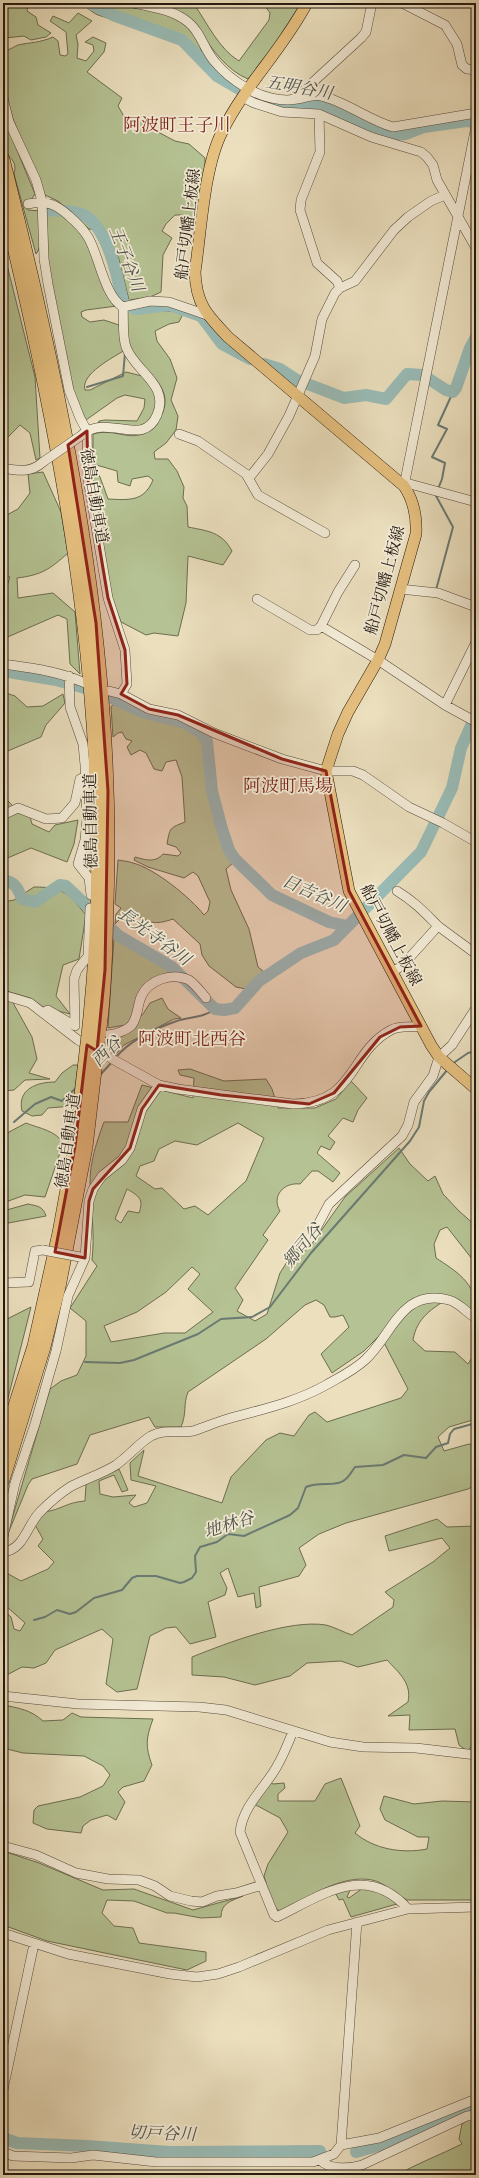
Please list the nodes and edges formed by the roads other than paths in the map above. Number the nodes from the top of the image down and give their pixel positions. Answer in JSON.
{"nodes":[{"id":1,"x":134,"y":3,"type":"edge"},
{"id":2,"x":307,"y":3,"type":"edge"},
{"id":3,"x":372,"y":3,"type":"edge"},
{"id":4,"x":402,"y":3,"type":"edge"},
{"id":5,"x":476,"y":70,"type":"edge"},
{"id":6,"x":245,"y":93,"type":"junction"},
{"id":7,"x":3,"y":98,"type":"edge"},
{"id":8,"x":297,"y":99,"type":"junction"},
{"id":9,"x":476,"y":113,"type":"edge"},
{"id":10,"x":319,"y":114,"type":"junction"},
{"id":11,"x":476,"y":129,"type":"edge"},
{"id":12,"x":3,"y":159,"type":"edge"},
{"id":13,"x":445,"y":195,"type":"junction"},
{"id":14,"x":42,"y":201,"type":"junction"},
{"id":15,"x":3,"y":202,"type":"edge"},
{"id":16,"x":28,"y":204,"type":"dead end"},
{"id":17,"x":458,"y":218,"type":"junction"},
{"id":18,"x":476,"y":248,"type":"edge"},
{"id":19,"x":340,"y":288,"type":"junction"},
{"id":20,"x":125,"y":306,"type":"junction"},
{"id":21,"x":207,"y":315,"type":"junction"},
{"id":22,"x":296,"y":395,"type":"junction"},
{"id":23,"x":85,"y":433,"type":"junction"},
{"id":24,"x":179,"y":434,"type":"dead end"},
{"id":25,"x":3,"y":468,"type":"edge"},
{"id":26,"x":249,"y":478,"type":"junction"},
{"id":27,"x":404,"y":486,"type":"junction"},
{"id":28,"x":476,"y":502,"type":"edge"},
{"id":29,"x":324,"y":533,"type":"dead end"},
{"id":30,"x":355,"y":565,"type":"dead end"},
{"id":31,"x":400,"y":589,"type":"junction"},
{"id":32,"x":257,"y":599,"type":"dead end"},
{"id":33,"x":476,"y":607,"type":"edge"},
{"id":34,"x":321,"y":626,"type":"junction"},
{"id":35,"x":476,"y":642,"type":"edge"},
{"id":36,"x":378,"y":660,"type":"junction"},
{"id":37,"x":3,"y":664,"type":"edge"},
{"id":38,"x":69,"y":681,"type":"junction"},
{"id":39,"x":85,"y":683,"type":"dead end"},
{"id":40,"x":109,"y":691,"type":"dead end"},
{"id":41,"x":121,"y":694,"type":"junction"},
{"id":42,"x":445,"y":706,"type":"junction"},
{"id":43,"x":473,"y":721,"type":"edge"},
{"id":44,"x":326,"y":771,"type":"junction"},
{"id":45,"x":85,"y":777,"type":"junction"},
{"id":46,"x":3,"y":815,"type":"edge"},
{"id":47,"x":476,"y":842,"type":"edge"},
{"id":48,"x":103,"y":866,"type":"junction"},
{"id":49,"x":397,"y":891,"type":"dead end"},
{"id":50,"x":438,"y":926,"type":"junction"},
{"id":51,"x":476,"y":954,"type":"edge"},
{"id":52,"x":392,"y":972,"type":"junction"},
{"id":53,"x":3,"y":995,"type":"edge"},
{"id":54,"x":206,"y":998,"type":"dead end"},
{"id":55,"x":476,"y":1008,"type":"edge"},
{"id":56,"x":44,"y":1012,"type":"junction"},
{"id":57,"x":421,"y":1026,"type":"junction"},
{"id":58,"x":98,"y":1035,"type":"junction"},
{"id":59,"x":445,"y":1063,"type":"junction"},
{"id":60,"x":156,"y":1083,"type":"junction"},
{"id":61,"x":476,"y":1089,"type":"edge"},
{"id":62,"x":80,"y":1147,"type":"junction"},
{"id":63,"x":302,"y":1247,"type":"dead end"},
{"id":64,"x":82,"y":1258,"type":"junction"},
{"id":65,"x":3,"y":1283,"type":"edge"},
{"id":66,"x":476,"y":1318,"type":"edge"},
{"id":67,"x":3,"y":1443,"type":"edge"},
{"id":68,"x":3,"y":1480,"type":"edge"},
{"id":69,"x":3,"y":1537,"type":"edge"},
{"id":70,"x":3,"y":1552,"type":"edge"},
{"id":71,"x":3,"y":1696,"type":"edge"},
{"id":72,"x":293,"y":1731,"type":"junction"},
{"id":73,"x":476,"y":1755,"type":"edge"},
{"id":74,"x":3,"y":1846,"type":"edge"},
{"id":75,"x":262,"y":1885,"type":"junction"},
{"id":76,"x":476,"y":1907,"type":"edge"},
{"id":77,"x":408,"y":1908,"type":"junction"},
{"id":78,"x":357,"y":1922,"type":"junction"},
{"id":79,"x":3,"y":1933,"type":"edge"},
{"id":80,"x":34,"y":1944,"type":"junction"},
{"id":81,"x":3,"y":2090,"type":"edge"},
{"id":82,"x":476,"y":2099,"type":"edge"},
{"id":83,"x":476,"y":2115,"type":"edge"},
{"id":84,"x":341,"y":2145,"type":"junction"},
{"id":85,"x":3,"y":2152,"type":"edge"},
{"id":86,"x":320,"y":2160,"type":"junction"}],
"edges":[{"from":1,"to":6,"type":"street"},
{"from":2,"to":6,"type":"main road","name":"船戸切幡上板線"},
{"from":3,"to":8,"type":"street"},
{"from":4,"to":5,"type":"street"},
{"from":6,"to":8,"type":"street"},
{"from":6,"to":10,"type":"street"},
{"from":6,"to":21,"type":"main road","name":"船戸切幡上板線"},
{"from":7,"to":14,"type":"street"},
{"from":8,"to":9,"type":"street"},
{"from":10,"to":13,"type":"street"},
{"from":10,"to":19,"type":"street"},
{"from":11,"to":17,"type":"street"},
{"from":12,"to":48,"type":"highway","name":"徳島自動車道"},
{"from":13,"to":17,"type":"street"},
{"from":13,"to":19,"type":"street"},
{"from":14,"to":16,"type":"street"},
{"from":14,"to":20,"type":"street"},
{"from":14,"to":23,"type":"street"},
{"from":15,"to":48,"type":"highway","name":"徳島自動車道"},
{"from":17,"to":18,"type":"street"},
{"from":17,"to":27,"type":"street"},
{"from":19,"to":22,"type":"street"},
{"from":20,"to":21,"type":"street"},
{"from":20,"to":23,"type":"street"},
{"from":21,"to":22,"type":"main road","name":"船戸切幡上板線"},
{"from":22,"to":26,"type":"street"},
{"from":22,"to":27,"type":"main road","name":"船戸切幡上板線"},
{"from":23,"to":25,"type":"street","bridge":true},
{"from":23,"to":41,"type":"street"},
{"from":24,"to":26,"type":"street"},
{"from":26,"to":29,"type":"street"},
{"from":27,"to":28,"type":"street"},
{"from":27,"to":31,"type":"main road","name":"船戸切幡上板線"},
{"from":30,"to":34,"type":"street"},
{"from":31,"to":33,"type":"street"},
{"from":31,"to":36,"type":"main road","name":"船戸切幡上板線"},
{"from":32,"to":34,"type":"street"},
{"from":34,"to":36,"type":"street"},
{"from":35,"to":42,"type":"street"},
{"from":36,"to":42,"type":"street"},
{"from":36,"to":44,"type":"main road","name":"船戸切幡上板線"},
{"from":37,"to":38,"type":"street"},
{"from":38,"to":39,"type":"street"},
{"from":38,"to":45,"type":"street"},
{"from":40,"to":41,"type":"street"},
{"from":41,"to":44,"type":"street"},
{"from":42,"to":43,"type":"street"},
{"from":44,"to":47,"type":"street"},
{"from":44,"to":52,"type":"main road","name":"船戸切幡上板線"},
{"from":45,"to":46,"type":"street"},
{"from":45,"to":56,"type":"street"},
{"from":48,"to":58,"type":"highway","name":"徳島自動車道"},
{"from":49,"to":50,"type":"street"},
{"from":50,"to":51,"type":"street"},
{"from":50,"to":52,"type":"street"},
{"from":52,"to":57,"type":"main road","name":"船戸切幡上板線"},
{"from":53,"to":56,"type":"street"},
{"from":54,"to":58,"type":"street"},
{"from":55,"to":59,"type":"street"},
{"from":56,"to":60,"type":"street"},
{"from":57,"to":59,"type":"main road","name":"船戸切幡上板線"},
{"from":57,"to":60,"type":"street"},
{"from":58,"to":62,"type":"highway","name":"徳島自動車道","bridge":true},
{"from":59,"to":61,"type":"main road","name":"船戸切幡上板線"},
{"from":59,"to":63,"type":"street"},
{"from":60,"to":64,"type":"street"},
{"from":62,"to":67,"type":"highway","name":"徳島自動車道"},
{"from":62,"to":68,"type":"highway","name":"徳島自動車道"},
{"from":64,"to":65,"type":"street","bridge":true},
{"from":64,"to":69,"type":"street"},
{"from":66,"to":70,"type":"street"},
{"from":71,"to":72,"type":"street"},
{"from":72,"to":73,"type":"street"},
{"from":72,"to":75,"type":"street"},
{"from":74,"to":75,"type":"street"},
{"from":75,"to":77,"type":"street"},
{"from":76,"to":77,"type":"street"},
{"from":77,"to":78,"type":"street"},
{"from":78,"to":80,"type":"street"},
{"from":78,"to":84,"type":"street"},
{"from":79,"to":80,"type":"street"},
{"from":80,"to":81,"type":"street"},
{"from":82,"to":84,"type":"street"},
{"from":83,"to":86,"type":"street"},
{"from":84,"to":86,"type":"street"},
{"from":85,"to":86,"type":"street"}]}
